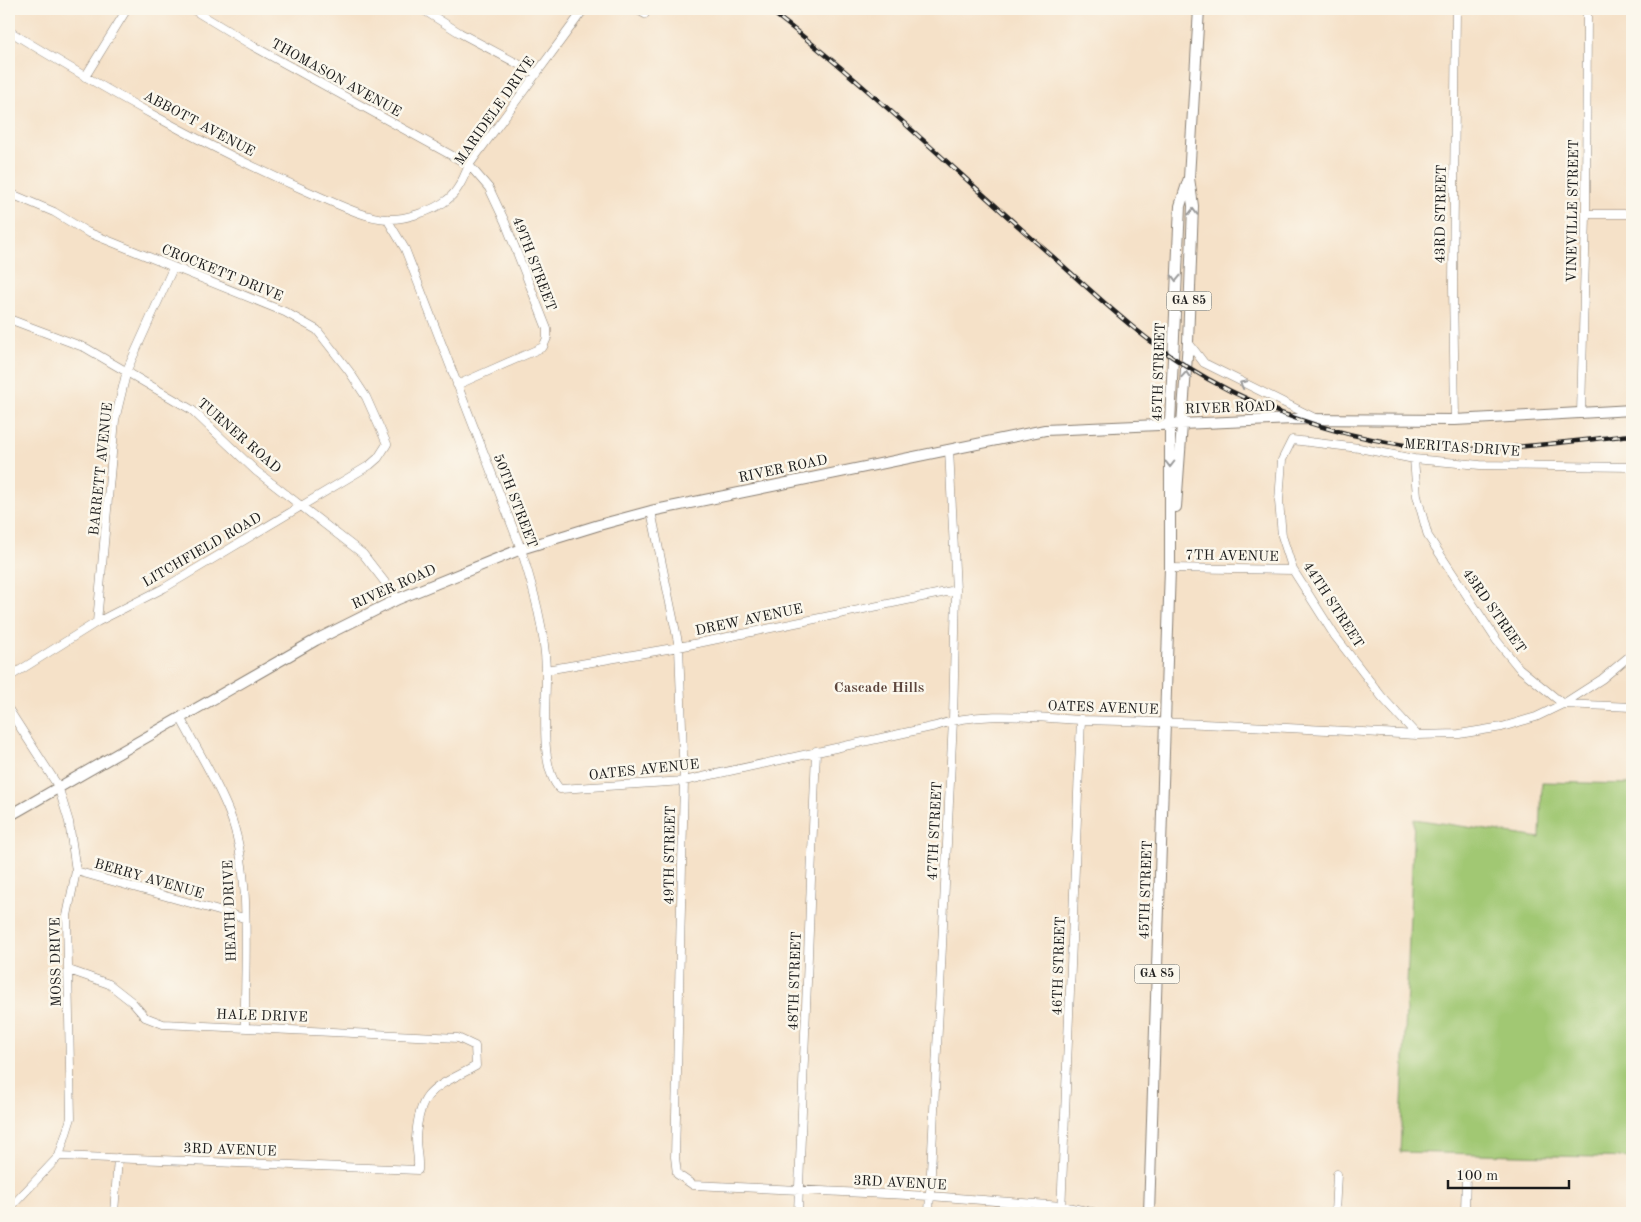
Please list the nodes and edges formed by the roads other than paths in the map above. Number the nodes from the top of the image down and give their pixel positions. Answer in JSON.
{"nodes":[{"id":1,"x":127,"y":9,"type":"edge"},
{"id":2,"x":192,"y":9,"type":"edge"},
{"id":3,"x":422,"y":9,"type":"edge"},
{"id":4,"x":584,"y":9,"type":"edge"},
{"id":5,"x":636,"y":9,"type":"edge"},
{"id":6,"x":1199,"y":9,"type":"edge"},
{"id":7,"x":1456,"y":9,"type":"edge"},
{"id":8,"x":1587,"y":9,"type":"edge"},
{"id":9,"x":645,"y":14,"type":"dead end"},
{"id":10,"x":9,"y":31,"type":"edge"},
{"id":11,"x":537,"y":74,"type":"junction"},
{"id":12,"x":85,"y":77,"type":"junction"},
{"id":13,"x":469,"y":165,"type":"junction"},
{"id":14,"x":1189,"y":178,"type":"junction"},
{"id":15,"x":9,"y":193,"type":"edge"},
{"id":16,"x":1586,"y":214,"type":"junction"},
{"id":17,"x":1632,"y":214,"type":"edge"},
{"id":18,"x":387,"y":219,"type":"junction"},
{"id":19,"x":173,"y":268,"type":"junction"},
{"id":20,"x":9,"y":319,"type":"edge"},
{"id":21,"x":1188,"y":342,"type":"junction"},
{"id":22,"x":127,"y":370,"type":"junction"},
{"id":23,"x":457,"y":385,"type":"junction"},
{"id":24,"x":1632,"y":410,"type":"edge"},
{"id":25,"x":1581,"y":414,"type":"junction"},
{"id":26,"x":1319,"y":420,"type":"junction"},
{"id":27,"x":1455,"y":420,"type":"junction"},
{"id":28,"x":1170,"y":423,"type":"junction"},
{"id":29,"x":1183,"y":423,"type":"junction"},
{"id":30,"x":380,"y":430,"type":"joint"},
{"id":31,"x":1292,"y":440,"type":"joint"},
{"id":32,"x":949,"y":449,"type":"junction"},
{"id":33,"x":1414,"y":459,"type":"junction"},
{"id":34,"x":1632,"y":467,"type":"edge"},
{"id":35,"x":303,"y":505,"type":"junction"},
{"id":36,"x":651,"y":511,"type":"junction"},
{"id":37,"x":521,"y":550,"type":"junction"},
{"id":38,"x":1170,"y":568,"type":"junction"},
{"id":39,"x":1293,"y":570,"type":"junction"},
{"id":40,"x":956,"y":590,"type":"junction"},
{"id":41,"x":398,"y":599,"type":"junction"},
{"id":42,"x":97,"y":622,"type":"junction"},
{"id":43,"x":679,"y":647,"type":"junction"},
{"id":44,"x":1632,"y":654,"type":"edge"},
{"id":45,"x":546,"y":670,"type":"junction"},
{"id":46,"x":9,"y":677,"type":"edge"},
{"id":47,"x":1563,"y":704,"type":"junction"},
{"id":48,"x":1632,"y":707,"type":"edge"},
{"id":49,"x":9,"y":710,"type":"edge"},
{"id":50,"x":180,"y":717,"type":"junction"},
{"id":51,"x":953,"y":720,"type":"junction"},
{"id":52,"x":1081,"y":720,"type":"junction"},
{"id":53,"x":1166,"y":722,"type":"junction"},
{"id":54,"x":1417,"y":735,"type":"junction"},
{"id":55,"x":816,"y":751,"type":"junction"},
{"id":56,"x":684,"y":780,"type":"junction"},
{"id":57,"x":58,"y":786,"type":"junction"},
{"id":58,"x":576,"y":789,"type":"joint"},
{"id":59,"x":9,"y":816,"type":"edge"},
{"id":60,"x":76,"y":870,"type":"junction"},
{"id":61,"x":244,"y":918,"type":"junction"},
{"id":62,"x":69,"y":970,"type":"junction"},
{"id":63,"x":245,"y":1028,"type":"junction"},
{"id":64,"x":59,"y":1156,"type":"junction"},
{"id":65,"x":118,"y":1158,"type":"junction"},
{"id":66,"x":400,"y":1169,"type":"joint"},
{"id":67,"x":1337,"y":1174,"type":"dead end"},
{"id":68,"x":1466,"y":1174,"type":"dead end"},
{"id":69,"x":700,"y":1186,"type":"joint"},
{"id":70,"x":799,"y":1191,"type":"junction"},
{"id":71,"x":930,"y":1196,"type":"junction"},
{"id":72,"x":9,"y":1209,"type":"edge"},
{"id":73,"x":1062,"y":1210,"type":"edge"},
{"id":74,"x":114,"y":1213,"type":"edge"},
{"id":75,"x":798,"y":1213,"type":"edge"},
{"id":76,"x":928,"y":1213,"type":"edge"},
{"id":77,"x":1097,"y":1213,"type":"edge"},
{"id":78,"x":1149,"y":1213,"type":"edge"},
{"id":79,"x":1335,"y":1213,"type":"edge"},
{"id":80,"x":1465,"y":1213,"type":"edge"}],
"edges":[{"from":1,"to":12,"type":"street"},
{"from":2,"to":13,"type":"street","name":"THOMASON AVENUE"},
{"from":3,"to":11,"type":"street"},
{"from":4,"to":11,"type":"street","name":"MARIDELE DRIVE"},
{"from":5,"to":9,"type":"street"},
{"from":6,"to":14,"type":"main road","name":"45TH STREET","number":"GA 85"},
{"from":7,"to":27,"type":"street","name":"43RD STREET"},
{"from":8,"to":16,"type":"street","name":"VINEVILLE STREET"},
{"from":10,"to":12,"type":"street","name":"ABBOTT AVENUE"},
{"from":11,"to":13,"type":"street","name":"MARIDELE DRIVE"},
{"from":12,"to":18,"type":"street","name":"ABBOTT AVENUE"},
{"from":13,"to":18,"type":"street","name":"MARIDELE DRIVE"},
{"from":13,"to":23,"type":"street","name":"49TH STREET"},
{"from":21,"to":14,"type":"main road","name":"45TH STREET","number":"GA 85","one_way":true},
{"from":14,"to":28,"type":"main road","name":"45TH STREET","number":"GA 85","one_way":true},
{"from":15,"to":19,"type":"street","name":"CROCKETT DRIVE"},
{"from":16,"to":17,"type":"street"},
{"from":16,"to":25,"type":"street","name":"VINEVILLE STREET"},
{"from":18,"to":23,"type":"street","name":"50TH STREET"},
{"from":19,"to":22,"type":"street","name":"BARRETT AVENUE"},
{"from":19,"to":30,"type":"street","name":"CROCKETT DRIVE"},
{"from":20,"to":22,"type":"street","name":"TURNER ROAD"},
{"from":26,"to":21,"type":"street","one_way":true},
{"from":29,"to":21,"type":"main road","name":"45TH STREET","number":"GA 85","one_way":true},
{"from":22,"to":35,"type":"street","name":"TURNER ROAD"},
{"from":22,"to":42,"type":"street","name":"BARRETT AVENUE"},
{"from":23,"to":37,"type":"street","name":"50TH STREET"},
{"from":24,"to":25,"type":"main road","name":"RIVER ROAD"},
{"from":25,"to":27,"type":"main road","name":"RIVER ROAD"},
{"from":26,"to":27,"type":"main road","name":"RIVER ROAD"},
{"from":26,"to":29,"type":"main road","name":"RIVER ROAD"},
{"from":28,"to":29,"type":"main road","name":"RIVER ROAD"},
{"from":28,"to":32,"type":"main road","name":"RIVER ROAD"},
{"from":28,"to":38,"type":"main road","name":"45TH STREET","number":"GA 85","one_way":true},
{"from":29,"to":38,"type":"main road","name":"45TH STREET","number":"GA 85"},
{"from":30,"to":35,"type":"street","name":"LITCHFIELD ROAD"},
{"from":31,"to":33,"type":"street","name":"MERITAS DRIVE"},
{"from":31,"to":39,"type":"street","name":"44TH STREET"},
{"from":32,"to":36,"type":"main road","name":"RIVER ROAD"},
{"from":32,"to":40,"type":"street","name":"47TH STREET"},
{"from":33,"to":34,"type":"street","name":"MERITAS DRIVE"},
{"from":33,"to":47,"type":"street","name":"43RD STREET"},
{"from":35,"to":41,"type":"street","name":"TURNER ROAD"},
{"from":35,"to":42,"type":"street","name":"LITCHFIELD ROAD"},
{"from":36,"to":37,"type":"main road","name":"RIVER ROAD"},
{"from":36,"to":43,"type":"street","name":"49TH STREET"},
{"from":37,"to":41,"type":"main road","name":"RIVER ROAD"},
{"from":37,"to":45,"type":"street","name":"50TH STREET"},
{"from":38,"to":39,"type":"street","name":"7TH AVENUE"},
{"from":38,"to":53,"type":"main road","name":"45TH STREET","number":"GA 85"},
{"from":39,"to":54,"type":"street","name":"44TH STREET"},
{"from":40,"to":43,"type":"street","name":"DREW AVENUE"},
{"from":40,"to":51,"type":"street","name":"47TH STREET"},
{"from":41,"to":50,"type":"main road","name":"RIVER ROAD"},
{"from":42,"to":46,"type":"street","name":"LITCHFIELD ROAD"},
{"from":43,"to":45,"type":"street","name":"DREW AVENUE"},
{"from":43,"to":56,"type":"street","name":"49TH STREET"},
{"from":44,"to":47,"type":"street"},
{"from":45,"to":58,"type":"street","name":"50TH STREET"},
{"from":47,"to":48,"type":"street","name":"OATES AVENUE"},
{"from":47,"to":54,"type":"street","name":"OATES AVENUE"},
{"from":49,"to":57,"type":"street","name":"MOSS DRIVE"},
{"from":50,"to":57,"type":"main road","name":"RIVER ROAD"},
{"from":50,"to":61,"type":"street","name":"HEATH DRIVE"},
{"from":51,"to":52,"type":"street","name":"OATES AVENUE"},
{"from":51,"to":55,"type":"street","name":"OATES AVENUE"},
{"from":51,"to":71,"type":"street","name":"47TH STREET"},
{"from":52,"to":53,"type":"street","name":"OATES AVENUE"},
{"from":52,"to":73,"type":"street","name":"46TH STREET"},
{"from":53,"to":54,"type":"street","name":"OATES AVENUE"},
{"from":53,"to":78,"type":"main road","name":"45TH STREET","number":"GA 85"},
{"from":55,"to":56,"type":"street","name":"OATES AVENUE"},
{"from":55,"to":70,"type":"street","name":"48TH STREET"},
{"from":56,"to":58,"type":"street","name":"OATES AVENUE"},
{"from":56,"to":69,"type":"street","name":"49TH STREET"},
{"from":57,"to":59,"type":"main road","name":"RIVER ROAD"},
{"from":57,"to":60,"type":"street","name":"MOSS DRIVE"},
{"from":60,"to":61,"type":"street","name":"BERRY AVENUE"},
{"from":60,"to":62,"type":"street","name":"MOSS DRIVE"},
{"from":61,"to":63,"type":"street","name":"HEATH DRIVE"},
{"from":62,"to":63,"type":"street","name":"HALE DRIVE"},
{"from":62,"to":64,"type":"street","name":"MOSS DRIVE"},
{"from":63,"to":66,"type":"street","name":"HALE DRIVE"},
{"from":64,"to":65,"type":"street","name":"3RD AVENUE"},
{"from":64,"to":72,"type":"street","name":"MOSS DRIVE"},
{"from":65,"to":66,"type":"street","name":"3RD AVENUE"},
{"from":65,"to":74,"type":"street"},
{"from":67,"to":79,"type":"street"},
{"from":68,"to":80,"type":"street"},
{"from":69,"to":70,"type":"street","name":"3RD AVENUE"},
{"from":70,"to":71,"type":"street","name":"3RD AVENUE"},
{"from":70,"to":75,"type":"street","name":"48TH STREET"},
{"from":71,"to":73,"type":"street","name":"3RD AVENUE"},
{"from":71,"to":76,"type":"street","name":"47TH STREET"},
{"from":73,"to":77,"type":"street","name":"3RD AVENUE"}]}
